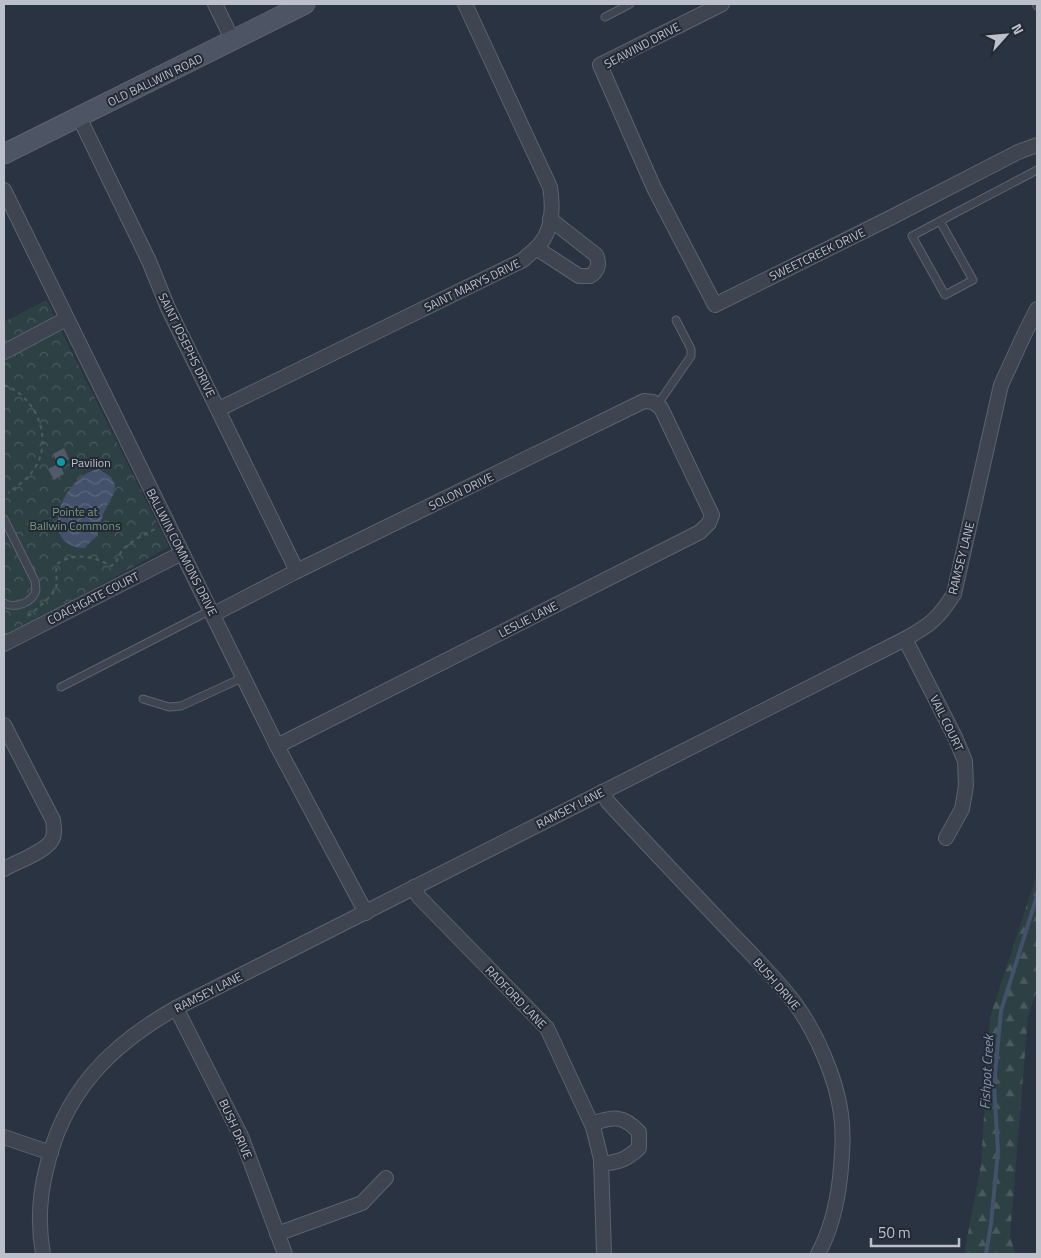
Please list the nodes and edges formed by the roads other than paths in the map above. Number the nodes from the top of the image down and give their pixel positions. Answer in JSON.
{"nodes":[{"id":1,"x":214,"y":4,"type":"edge"},
{"id":2,"x":305,"y":4,"type":"edge"},
{"id":3,"x":465,"y":4,"type":"edge"},
{"id":4,"x":630,"y":4,"type":"edge"},
{"id":5,"x":722,"y":4,"type":"edge"},
{"id":6,"x":605,"y":17,"type":"dead end"},
{"id":7,"x":233,"y":40,"type":"junction"},
{"id":8,"x":79,"y":117,"type":"junction"},
{"id":9,"x":1037,"y":145,"type":"edge"},
{"id":10,"x":4,"y":154,"type":"edge"},
{"id":11,"x":1037,"y":170,"type":"edge"},
{"id":12,"x":654,"y":188,"type":"joint"},
{"id":13,"x":4,"y":190,"type":"edge"},
{"id":14,"x":550,"y":219,"type":"junction"},
{"id":15,"x":940,"y":221,"type":"junction"},
{"id":16,"x":536,"y":248,"type":"junction"},
{"id":17,"x":1037,"y":310,"type":"edge"},
{"id":18,"x":66,"y":319,"type":"junction"},
{"id":19,"x":676,"y":320,"type":"dead end"},
{"id":20,"x":4,"y":352,"type":"edge"},
{"id":21,"x":658,"y":404,"type":"junction"},
{"id":22,"x":219,"y":409,"type":"junction"},
{"id":23,"x":4,"y":519,"type":"edge"},
{"id":24,"x":182,"y":552,"type":"junction"},
{"id":25,"x":297,"y":572,"type":"junction"},
{"id":26,"x":4,"y":603,"type":"edge"},
{"id":27,"x":212,"y":612,"type":"junction"},
{"id":28,"x":904,"y":639,"type":"junction"},
{"id":29,"x":4,"y":644,"type":"edge"},
{"id":30,"x":244,"y":677,"type":"junction"},
{"id":31,"x":61,"y":687,"type":"dead end"},
{"id":32,"x":143,"y":699,"type":"dead end"},
{"id":33,"x":4,"y":725,"type":"edge"},
{"id":34,"x":277,"y":746,"type":"junction"},
{"id":35,"x":602,"y":792,"type":"junction"},
{"id":36,"x":946,"y":838,"type":"dead end"},
{"id":37,"x":4,"y":868,"type":"edge"},
{"id":38,"x":414,"y":887,"type":"junction"},
{"id":39,"x":366,"y":913,"type":"junction"},
{"id":40,"x":176,"y":1008,"type":"junction"},
{"id":41,"x":592,"y":1124,"type":"junction"},
{"id":42,"x":4,"y":1137,"type":"edge"},
{"id":43,"x":51,"y":1153,"type":"junction"},
{"id":44,"x":601,"y":1164,"type":"junction"},
{"id":45,"x":386,"y":1178,"type":"dead end"},
{"id":46,"x":277,"y":1234,"type":"junction"},
{"id":47,"x":43,"y":1254,"type":"edge"},
{"id":48,"x":284,"y":1254,"type":"edge"},
{"id":49,"x":604,"y":1254,"type":"edge"},
{"id":50,"x":818,"y":1254,"type":"edge"}],
"edges":[{"from":1,"to":7,"type":"street"},
{"from":2,"to":7,"type":"street","name":"OLD BALLWIN ROAD"},
{"from":3,"to":14,"type":"street","name":"SAINT MARYS DRIVE"},
{"from":4,"to":6,"type":"lane"},
{"from":5,"to":12,"type":"street","name":"SEAWIND DRIVE"},
{"from":7,"to":8,"type":"street","name":"OLD BALLWIN ROAD"},
{"from":8,"to":10,"type":"street","name":"OLD BALLWIN ROAD"},
{"from":8,"to":22,"type":"street","name":"SAINT JOSEPHS DRIVE"},
{"from":9,"to":12,"type":"street","name":"SWEETCREEK DRIVE"},
{"from":11,"to":15,"type":"lane"},
{"from":13,"to":18,"type":"street","name":"BALLWIN COMMONS DRIVE"},
{"from":14,"to":16,"type":"street","name":"SAINT MARYS DRIVE"},
{"from":14,"to":16,"type":"street"},
{"from":15,"to":15,"type":"lane"},
{"from":16,"to":22,"type":"street","name":"SAINT MARYS DRIVE"},
{"from":17,"to":28,"type":"street","name":"RAMSEY LANE"},
{"from":18,"to":20,"type":"street"},
{"from":18,"to":24,"type":"street","name":"BALLWIN COMMONS DRIVE"},
{"from":19,"to":21,"type":"lane"},
{"from":21,"to":25,"type":"street","name":"SOLON DRIVE"},
{"from":21,"to":34,"type":"street","name":"LESLIE LANE"},
{"from":22,"to":25,"type":"street","name":"SAINT JOSEPHS DRIVE"},
{"from":23,"to":26,"type":"lane"},
{"from":24,"to":27,"type":"street","name":"BALLWIN COMMONS DRIVE"},
{"from":24,"to":29,"type":"street","name":"COACHGATE COURT"},
{"from":25,"to":27,"type":"street","name":"SOLON DRIVE"},
{"from":27,"to":30,"type":"street","name":"BALLWIN COMMONS DRIVE"},
{"from":27,"to":31,"type":"lane"},
{"from":28,"to":35,"type":"street","name":"RAMSEY LANE"},
{"from":28,"to":36,"type":"street","name":"VAIL COURT"},
{"from":30,"to":32,"type":"lane"},
{"from":30,"to":34,"type":"street","name":"BALLWIN COMMONS DRIVE"},
{"from":33,"to":37,"type":"street"},
{"from":34,"to":39,"type":"street","name":"BALLWIN COMMONS DRIVE"},
{"from":35,"to":38,"type":"street","name":"RAMSEY LANE"},
{"from":35,"to":50,"type":"street","name":"BUSH DRIVE"},
{"from":38,"to":39,"type":"street","name":"RAMSEY LANE"},
{"from":38,"to":41,"type":"street","name":"RADFORD LANE"},
{"from":39,"to":40,"type":"street","name":"RAMSEY LANE"},
{"from":40,"to":43,"type":"street","name":"RAMSEY LANE"},
{"from":40,"to":46,"type":"street","name":"BUSH DRIVE"},
{"from":41,"to":44,"type":"street","name":"RADFORD LANE"},
{"from":41,"to":44,"type":"street"},
{"from":42,"to":43,"type":"street"},
{"from":43,"to":47,"type":"street","name":"RAMSEY LANE"},
{"from":44,"to":49,"type":"street","name":"RADFORD LANE"},
{"from":45,"to":46,"type":"street"},
{"from":46,"to":48,"type":"street","name":"BUSH DRIVE"}]}
